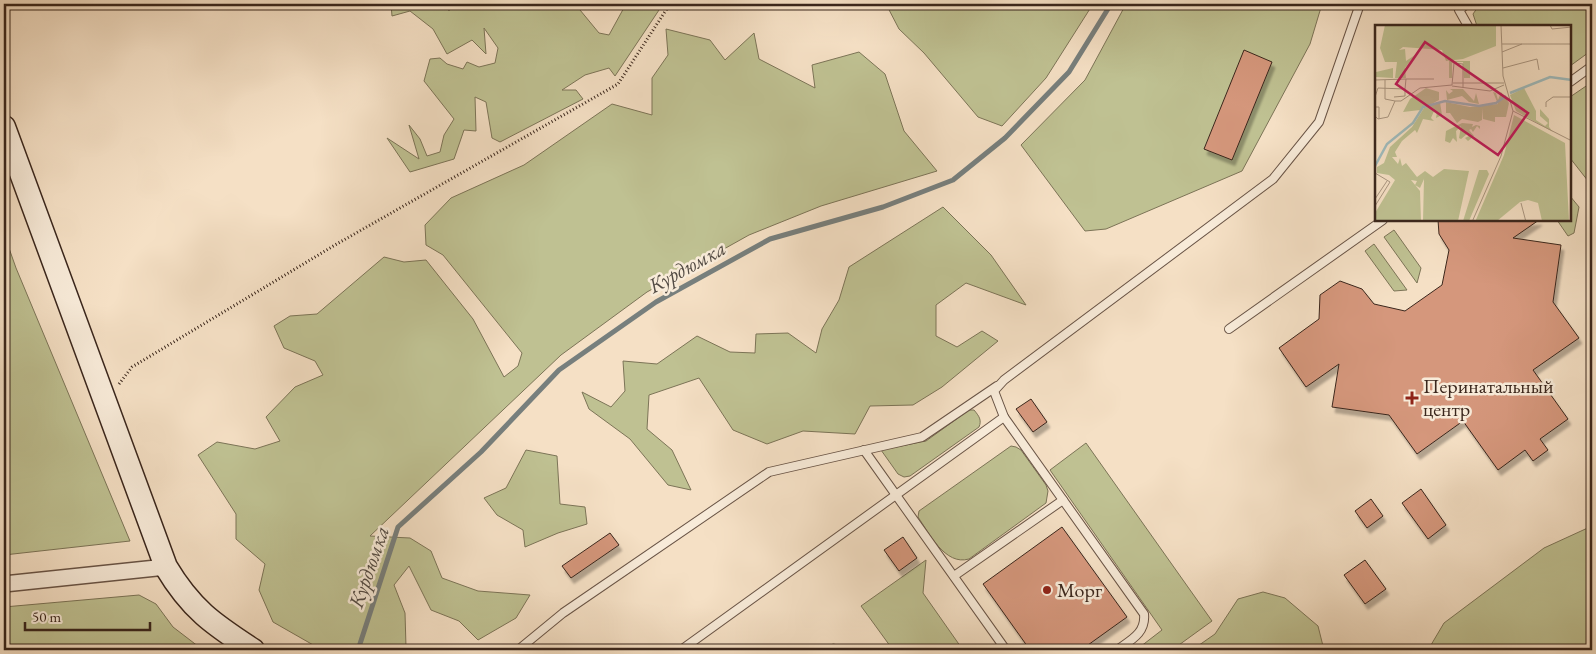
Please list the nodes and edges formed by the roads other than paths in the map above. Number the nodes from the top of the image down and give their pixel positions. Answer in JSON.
{"nodes":[{"id":1,"x":1360,"y":4,"type":"edge"},
{"id":2,"x":1467,"y":4,"type":"edge"},
{"id":3,"x":1457,"y":7,"type":"edge"},
{"id":4,"x":1467,"y":25,"type":"edge"},
{"id":5,"x":1592,"y":66,"type":"edge"},
{"id":6,"x":1571,"y":81,"type":"edge"},
{"id":7,"x":4,"y":127,"type":"edge"},
{"id":8,"x":1382,"y":221,"type":"edge"},
{"id":9,"x":1229,"y":329,"type":"dead end"},
{"id":10,"x":998,"y":384,"type":"junction"},
{"id":11,"x":1004,"y":417,"type":"junction"},
{"id":12,"x":864,"y":450,"type":"junction"},
{"id":13,"x":897,"y":495,"type":"junction"},
{"id":14,"x":1063,"y":500,"type":"junction"},
{"id":15,"x":166,"y":567,"type":"junction"},
{"id":16,"x":954,"y":576,"type":"junction"},
{"id":17,"x":4,"y":584,"type":"edge"},
{"id":18,"x":253,"y":650,"type":"edge"},
{"id":19,"x":518,"y":650,"type":"edge"},
{"id":20,"x":681,"y":650,"type":"edge"},
{"id":21,"x":1006,"y":650,"type":"edge"},
{"id":22,"x":1117,"y":650,"type":"edge"}],
"edges":[{"from":1,"to":10,"type":"lane"},
{"from":2,"to":3,"type":"lane"},
{"from":3,"to":4,"type":"lane"},
{"from":5,"to":6,"type":"lane"},
{"from":7,"to":15,"type":"main road"},
{"from":8,"to":9,"type":"lane"},
{"from":10,"to":11,"type":"lane"},
{"from":10,"to":12,"type":"lane"},
{"from":11,"to":13,"type":"lane"},
{"from":11,"to":14,"type":"lane"},
{"from":12,"to":13,"type":"lane"},
{"from":12,"to":19,"type":"lane"},
{"from":13,"to":16,"type":"lane"},
{"from":13,"to":20,"type":"lane"},
{"from":14,"to":16,"type":"lane"},
{"from":14,"to":22,"type":"lane"},
{"from":15,"to":17,"type":"street"},
{"from":15,"to":18,"type":"main road"},
{"from":16,"to":21,"type":"lane"}]}
